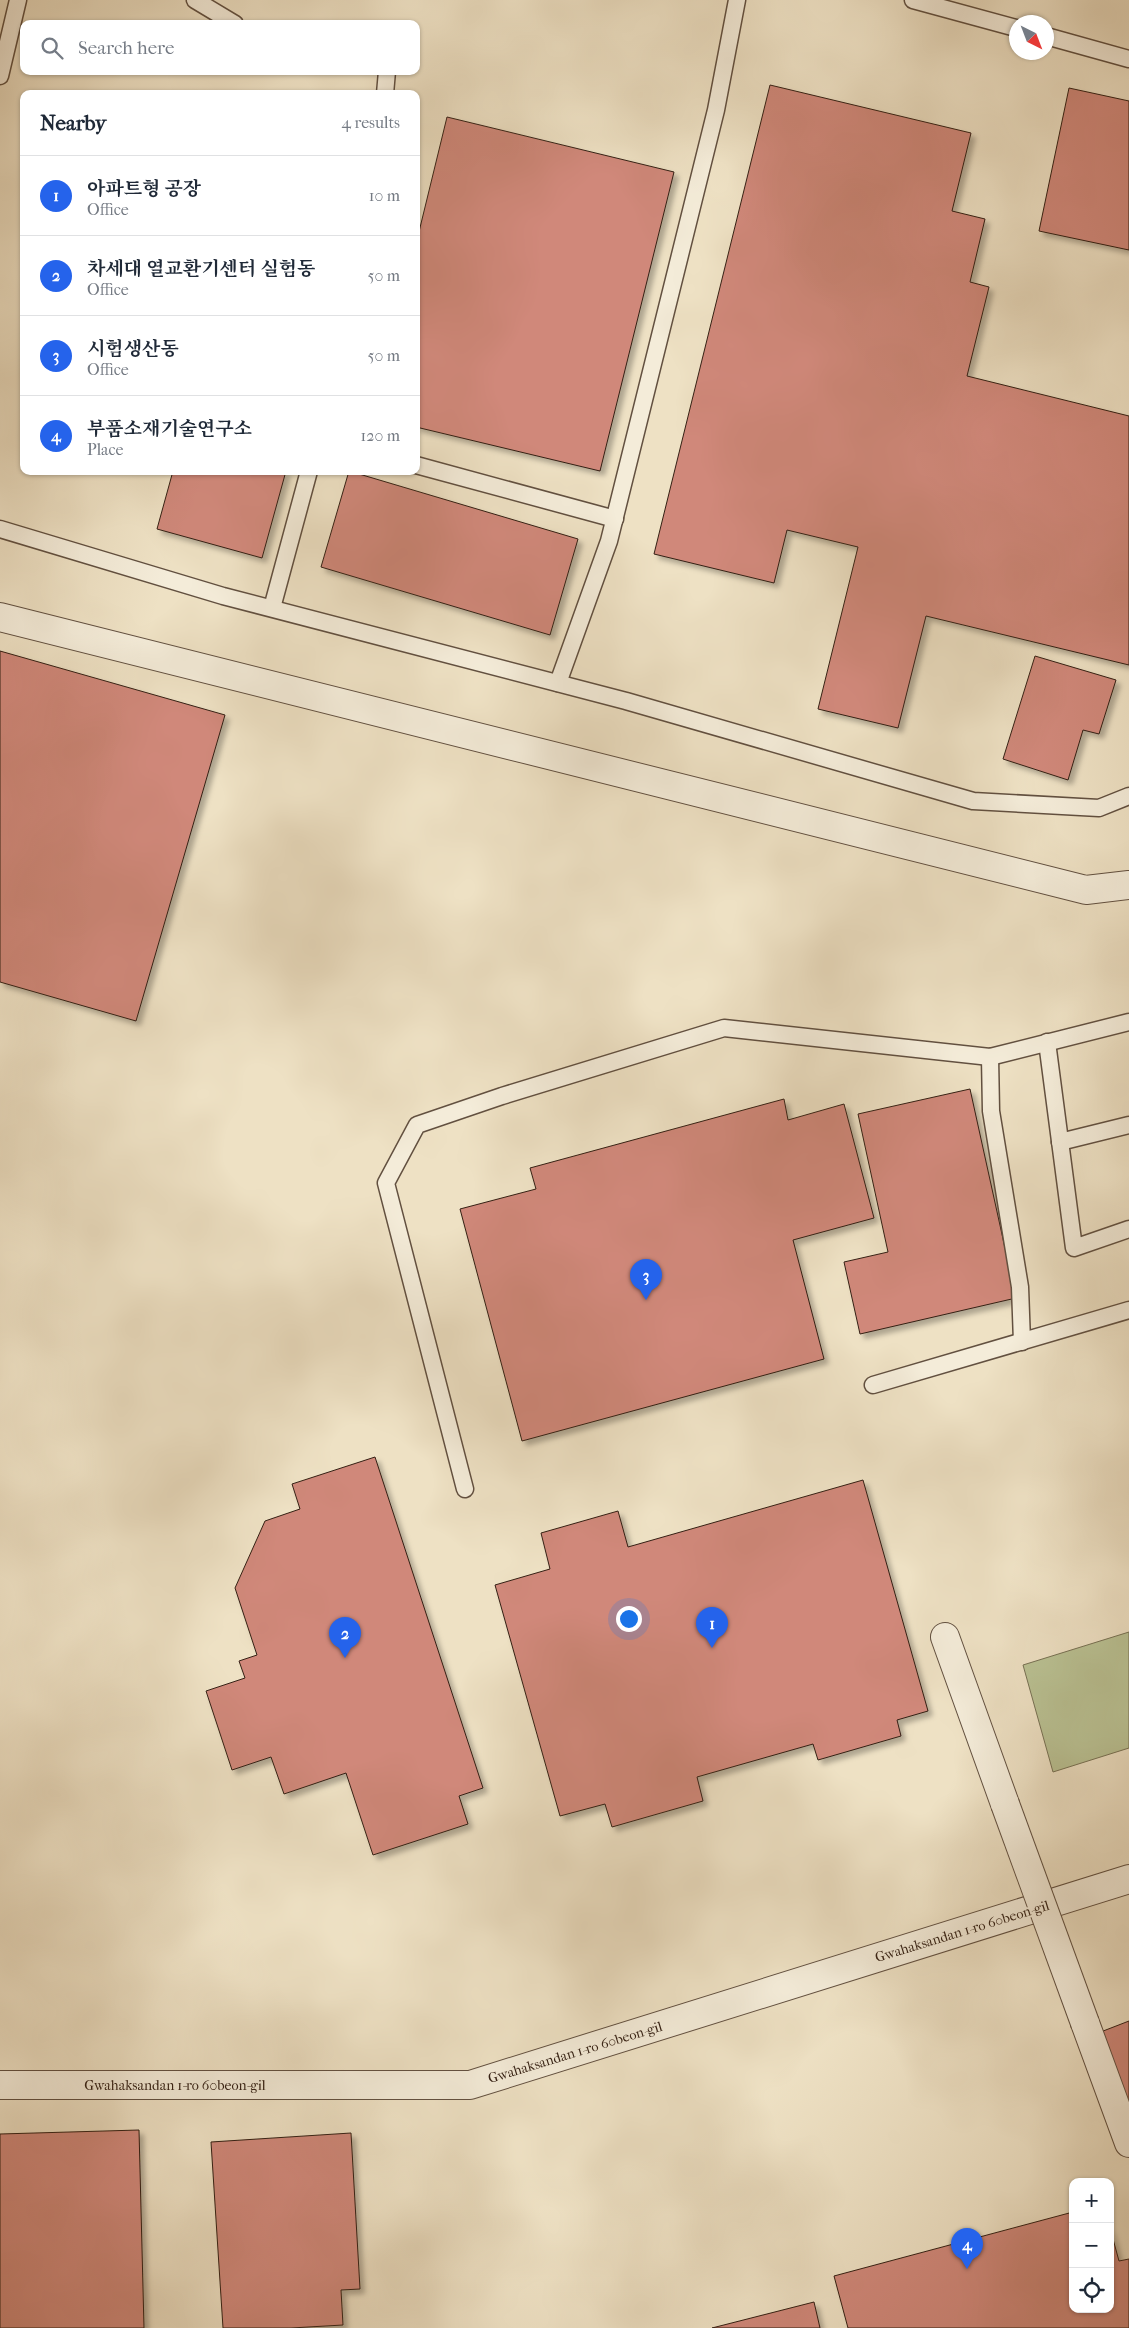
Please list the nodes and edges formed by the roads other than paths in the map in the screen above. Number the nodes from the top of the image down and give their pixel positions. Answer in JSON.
{"nodes":[{"id":1,"x":18,"y":0,"type":"edge"},
{"id":2,"x":195,"y":0,"type":"edge"},
{"id":3,"x":737,"y":0,"type":"edge"},
{"id":4,"x":913,"y":0,"type":"edge"},
{"id":5,"x":228,"y":20,"type":"edge"},
{"id":6,"x":1009,"y":26,"type":"edge"},
{"id":7,"x":1054,"y":38,"type":"edge"},
{"id":8,"x":1129,"y":59,"type":"edge"},
{"id":9,"x":386,"y":75,"type":"edge"},
{"id":10,"x":0,"y":76,"type":"edge"},
{"id":11,"x":385,"y":90,"type":"edge"},
{"id":12,"x":420,"y":466,"type":"edge"},
{"id":13,"x":308,"y":475,"type":"edge"},
{"id":14,"x":615,"y":519,"type":"junction"},
{"id":15,"x":0,"y":529,"type":"edge"},
{"id":16,"x":272,"y":608,"type":"junction"},
{"id":17,"x":0,"y":617,"type":"edge"},
{"id":18,"x":558,"y":683,"type":"junction"},
{"id":19,"x":1129,"y":796,"type":"edge"},
{"id":20,"x":1129,"y":885,"type":"edge"},
{"id":21,"x":1129,"y":1022,"type":"edge"},
{"id":22,"x":1047,"y":1042,"type":"junction"},
{"id":23,"x":990,"y":1057,"type":"junction"},
{"id":24,"x":1129,"y":1126,"type":"edge"},
{"id":25,"x":1060,"y":1142,"type":"junction"},
{"id":26,"x":1129,"y":1229,"type":"edge"},
{"id":27,"x":1129,"y":1310,"type":"edge"},
{"id":28,"x":1022,"y":1342,"type":"junction"},
{"id":29,"x":872,"y":1385,"type":"dead end"},
{"id":30,"x":465,"y":1489,"type":"dead end"},
{"id":31,"x":945,"y":1637,"type":"dead end"},
{"id":32,"x":1129,"y":1879,"type":"edge"},
{"id":33,"x":0,"y":2085,"type":"edge"},
{"id":34,"x":1129,"y":2143,"type":"edge"}],
"edges":[{"from":1,"to":10,"type":"lane"},
{"from":2,"to":5,"type":"lane"},
{"from":3,"to":14,"type":"lane"},
{"from":4,"to":6,"type":"lane"},
{"from":7,"to":8,"type":"lane"},
{"from":9,"to":11,"type":"lane"},
{"from":12,"to":14,"type":"lane"},
{"from":13,"to":16,"type":"lane"},
{"from":14,"to":18,"type":"lane"},
{"from":15,"to":16,"type":"lane"},
{"from":16,"to":18,"type":"lane"},
{"from":17,"to":20,"type":"street"},
{"from":18,"to":19,"type":"lane"},
{"from":21,"to":22,"type":"lane"},
{"from":22,"to":23,"type":"lane"},
{"from":22,"to":25,"type":"lane"},
{"from":23,"to":28,"type":"lane"},
{"from":23,"to":30,"type":"lane"},
{"from":24,"to":25,"type":"lane"},
{"from":25,"to":26,"type":"lane"},
{"from":27,"to":28,"type":"lane"},
{"from":28,"to":29,"type":"lane"},
{"from":31,"to":34,"type":"street","bridge":true},
{"from":32,"to":33,"type":"street","name":"Gwahaksandan 1-ro 60beon-gil"}]}
